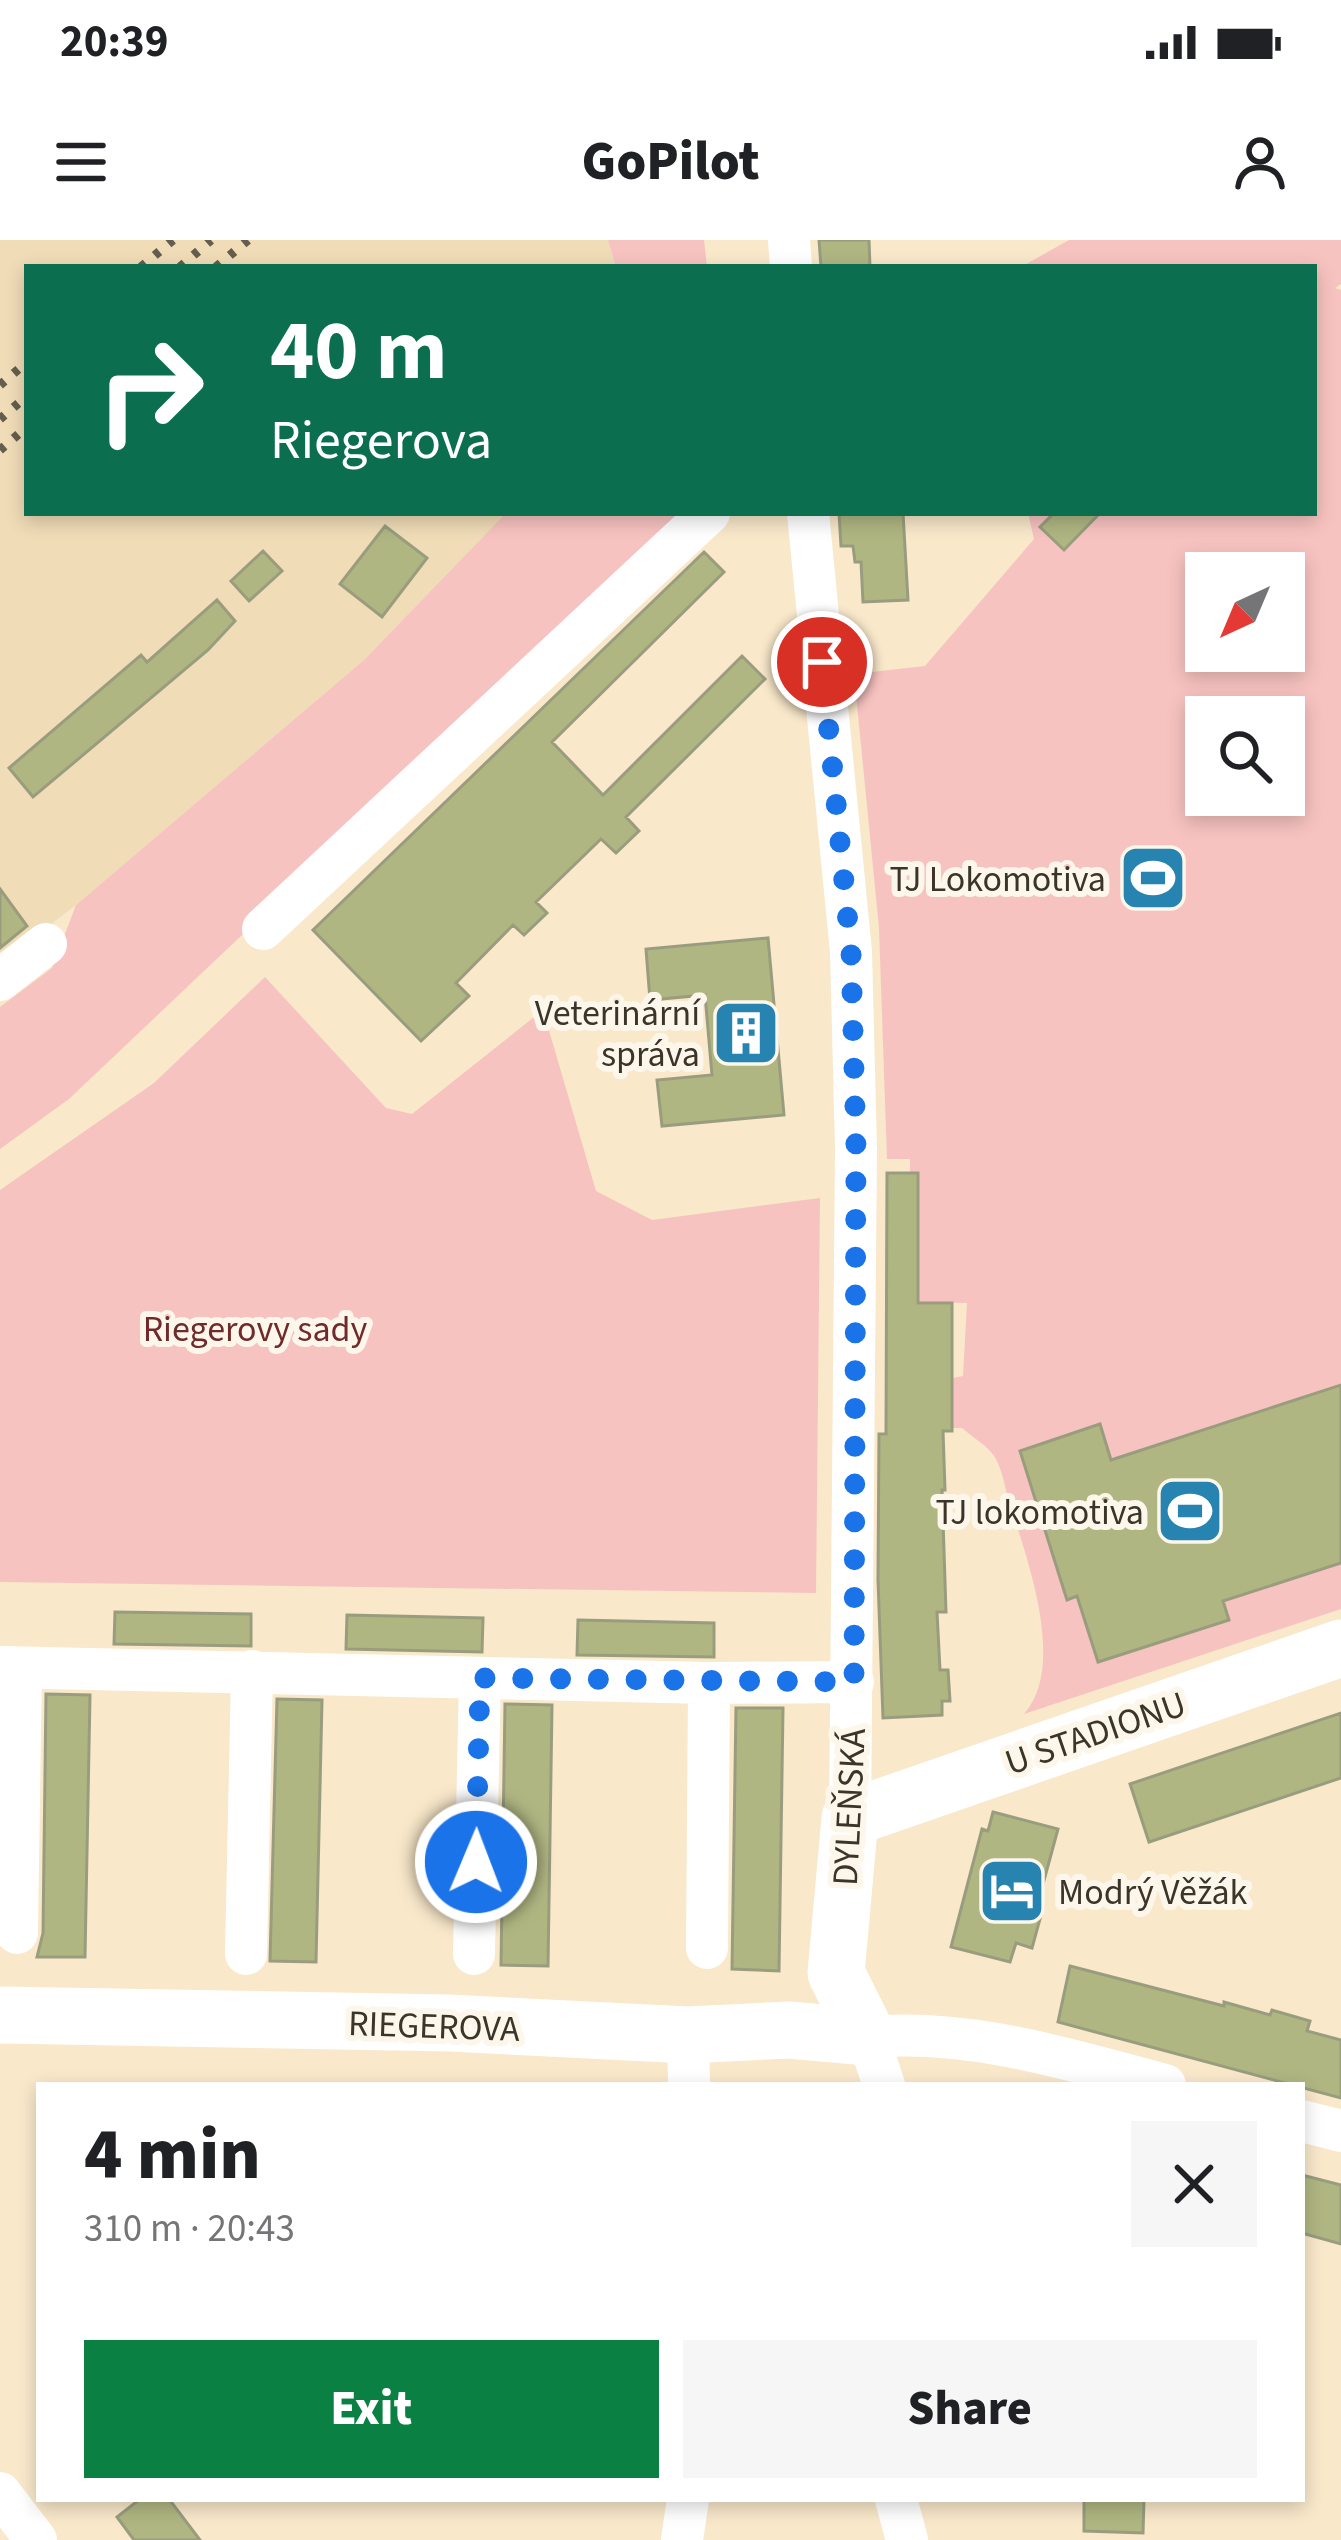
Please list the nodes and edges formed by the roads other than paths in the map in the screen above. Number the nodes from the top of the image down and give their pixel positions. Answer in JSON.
{"nodes":[{"id":1,"x":707,"y":516,"type":"edge"},
{"id":2,"x":808,"y":516,"type":"edge"},
{"id":3,"x":263,"y":928,"type":"dead end"},
{"id":4,"x":46,"y":944,"type":"dead end"},
{"id":5,"x":0,"y":980,"type":"edge"},
{"id":6,"x":1341,"y":1648,"type":"edge"},
{"id":7,"x":11,"y":1667,"type":"edge"},
{"id":8,"x":252,"y":1672,"type":"junction"},
{"id":9,"x":480,"y":1678,"type":"junction"},
{"id":10,"x":854,"y":1682,"type":"junction"},
{"id":11,"x":709,"y":1683,"type":"junction"},
{"id":12,"x":850,"y":1818,"type":"junction"},
{"id":13,"x":17,"y":1933,"type":"dead end"},
{"id":14,"x":707,"y":1948,"type":"dead end"},
{"id":15,"x":246,"y":1954,"type":"dead end"},
{"id":16,"x":474,"y":1954,"type":"dead end"},
{"id":17,"x":0,"y":2015,"type":"edge"},
{"id":18,"x":688,"y":2060,"type":"edge"},
{"id":19,"x":876,"y":2061,"type":"edge"},
{"id":20,"x":1153,"y":2082,"type":"edge"},
{"id":21,"x":1305,"y":2122,"type":"edge"},
{"id":22,"x":1341,"y":2131,"type":"edge"},
{"id":23,"x":0,"y":2493,"type":"edge"},
{"id":24,"x":688,"y":2502,"type":"edge"},
{"id":25,"x":897,"y":2502,"type":"edge"},
{"id":26,"x":37,"y":2540,"type":"edge"},
{"id":27,"x":682,"y":2540,"type":"edge"},
{"id":28,"x":907,"y":2540,"type":"edge"}],
"edges":[{"from":1,"to":3,"type":"street"},
{"from":2,"to":10,"type":"street","name":"DYLEŇSKÁ"},
{"from":4,"to":5,"type":"street"},
{"from":6,"to":12,"type":"street","name":"U STADIONU"},
{"from":7,"to":8,"type":"street"},
{"from":7,"to":13,"type":"street"},
{"from":8,"to":9,"type":"street"},
{"from":8,"to":15,"type":"street"},
{"from":9,"to":11,"type":"street"},
{"from":9,"to":16,"type":"street","name":"RIEGEROVA"},
{"from":10,"to":11,"type":"street"},
{"from":10,"to":12,"type":"street","name":"DYLEŇSKÁ"},
{"from":11,"to":14,"type":"street"},
{"from":12,"to":19,"type":"street","name":"DYLEŇSKÁ"},
{"from":17,"to":18,"type":"street","name":"RIEGEROVA"},
{"from":18,"to":19,"type":"street","name":"RIEGEROVA"},
{"from":19,"to":20,"type":"street"},
{"from":21,"to":22,"type":"street"},
{"from":23,"to":26,"type":"street"},
{"from":24,"to":27,"type":"street"},
{"from":25,"to":28,"type":"street"}]}
